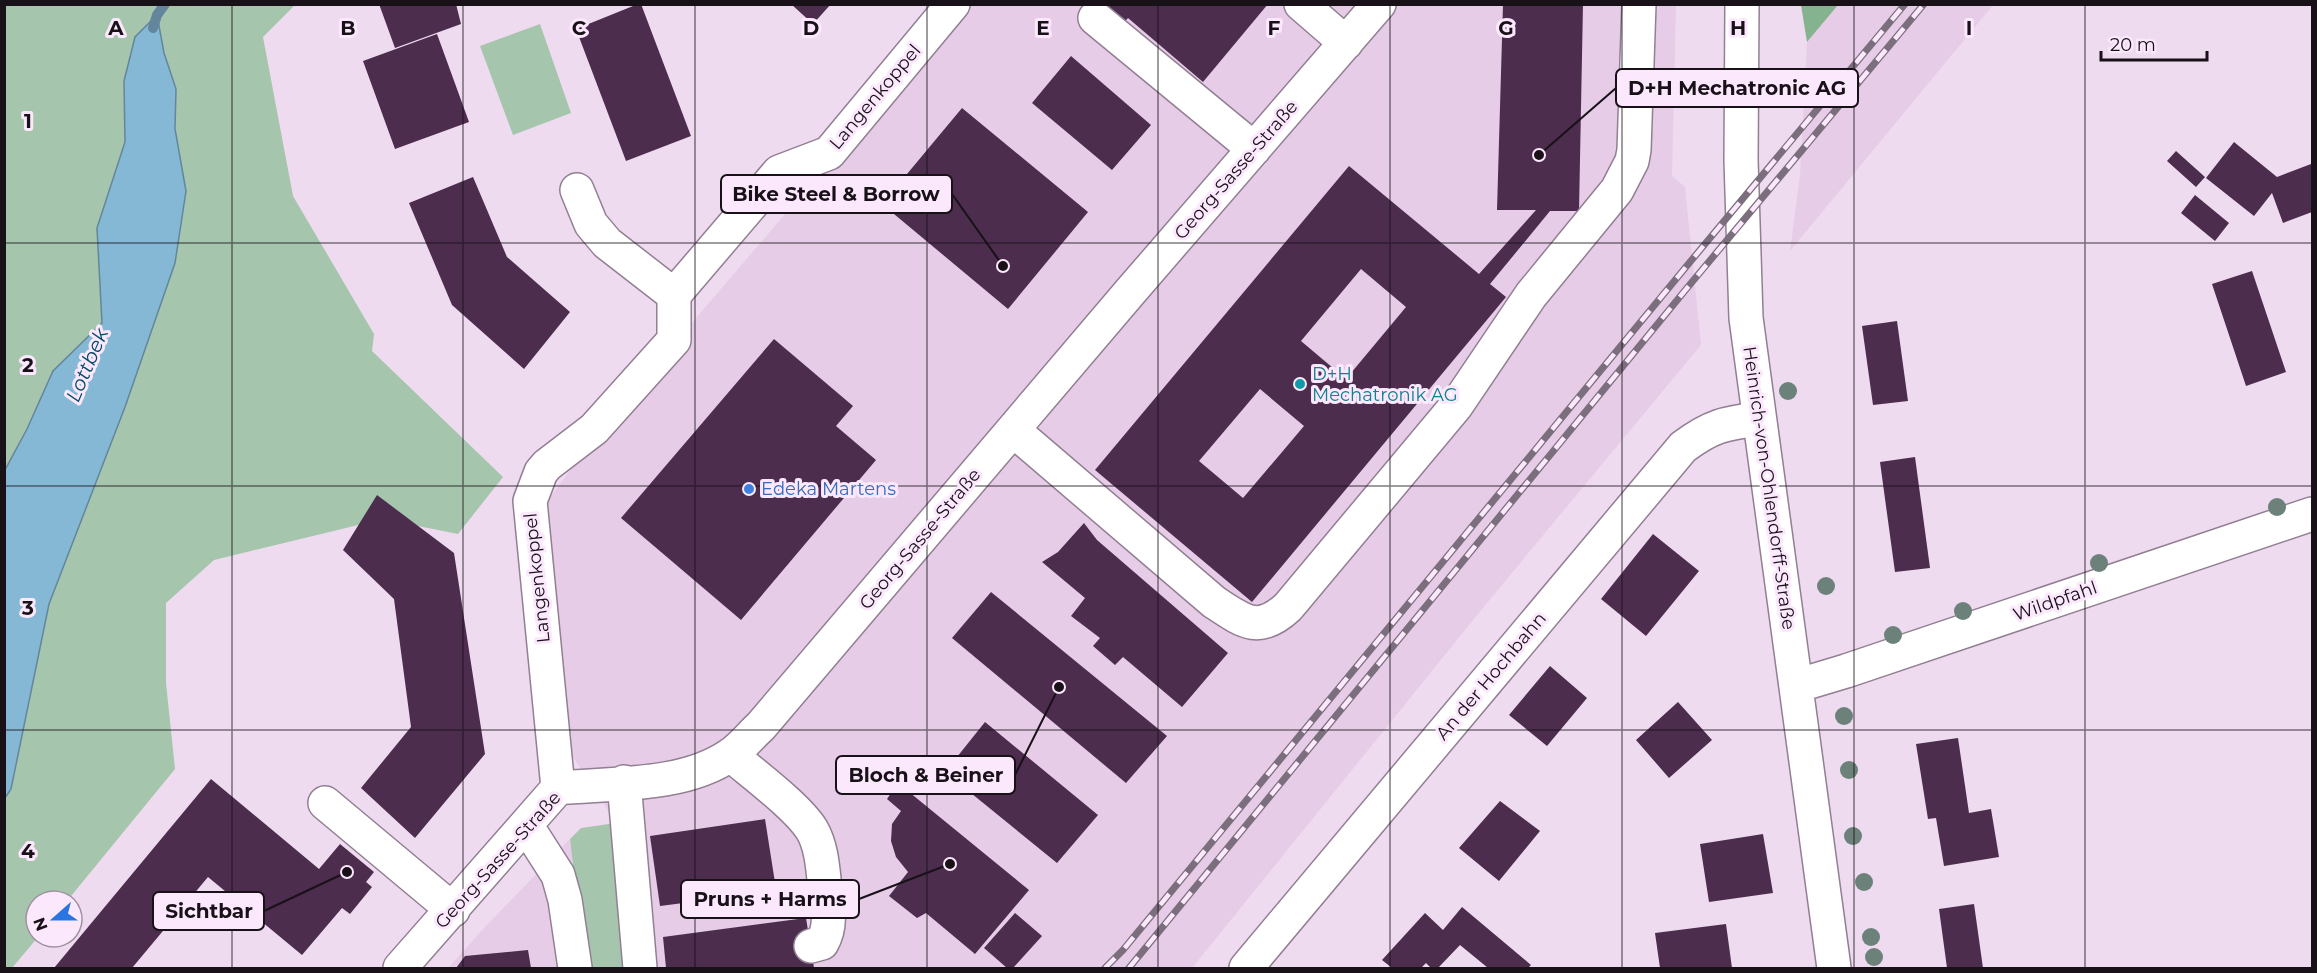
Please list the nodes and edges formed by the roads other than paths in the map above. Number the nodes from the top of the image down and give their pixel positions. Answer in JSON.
{"nodes":[{"id":1,"x":953,"y":4,"type":"edge"},
{"id":2,"x":1301,"y":4,"type":"edge"},
{"id":3,"x":1379,"y":4,"type":"edge"},
{"id":4,"x":1639,"y":4,"type":"edge"},
{"id":5,"x":1742,"y":4,"type":"edge"},
{"id":6,"x":1095,"y":18,"type":"dead end"},
{"id":7,"x":1346,"y":44,"type":"junction"},
{"id":8,"x":1254,"y":149,"type":"junction"},
{"id":9,"x":577,"y":190,"type":"dead end"},
{"id":10,"x":674,"y":295,"type":"junction"},
{"id":11,"x":1759,"y":419,"type":"junction"},
{"id":12,"x":1013,"y":430,"type":"junction"},
{"id":13,"x":2313,"y":514,"type":"edge"},
{"id":14,"x":1796,"y":686,"type":"junction"},
{"id":15,"x":731,"y":755,"type":"junction"},
{"id":16,"x":624,"y":782,"type":"junction"},
{"id":17,"x":558,"y":788,"type":"junction"},
{"id":18,"x":325,"y":803,"type":"dead end"},
{"id":19,"x":526,"y":825,"type":"junction"},
{"id":20,"x":453,"y":910,"type":"junction"},
{"id":21,"x":811,"y":946,"type":"dead end"},
{"id":22,"x":400,"y":969,"type":"edge"},
{"id":23,"x":575,"y":969,"type":"edge"},
{"id":24,"x":640,"y":969,"type":"edge"},
{"id":25,"x":1246,"y":969,"type":"edge"},
{"id":26,"x":1834,"y":969,"type":"edge"}],
"edges":[{"from":1,"to":10,"type":"street","name":"Langenkoppel"},
{"from":2,"to":7,"type":"street"},
{"from":3,"to":7,"type":"street","name":"Georg-Sasse-Straße"},
{"from":4,"to":12,"type":"street"},
{"from":5,"to":11,"type":"street","name":"Heinrich-von-Ohlendorff-Straße"},
{"from":6,"to":8,"type":"street"},
{"from":7,"to":8,"type":"street","name":"Georg-Sasse-Straße"},
{"from":8,"to":12,"type":"street","name":"Georg-Sasse-Straße"},
{"from":9,"to":10,"type":"street"},
{"from":10,"to":17,"type":"street","name":"Langenkoppel"},
{"from":11,"to":14,"type":"street","name":"Heinrich-von-Ohlendorff-Straße"},
{"from":11,"to":25,"type":"street","name":"An der Hochbahn"},
{"from":12,"to":15,"type":"street","name":"Georg-Sasse-Straße"},
{"from":13,"to":14,"type":"street","name":"Wildpfahl"},
{"from":14,"to":26,"type":"street","name":"Heinrich-von-Ohlendorff-Straße"},
{"from":15,"to":16,"type":"street","name":"Georg-Sasse-Straße"},
{"from":15,"to":21,"type":"street"},
{"from":16,"to":17,"type":"street","name":"Georg-Sasse-Straße"},
{"from":16,"to":24,"type":"street"},
{"from":17,"to":19,"type":"street","name":"Georg-Sasse-Straße"},
{"from":18,"to":20,"type":"street"},
{"from":19,"to":20,"type":"street","name":"Georg-Sasse-Straße"},
{"from":19,"to":23,"type":"street"},
{"from":20,"to":22,"type":"street","name":"Georg-Sasse-Straße"}]}
